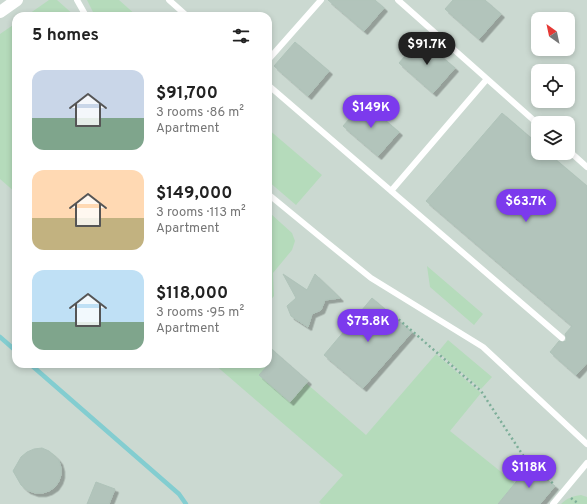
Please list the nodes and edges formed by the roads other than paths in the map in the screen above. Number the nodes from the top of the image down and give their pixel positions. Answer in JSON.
{"nodes":[{"id":1,"x":17,"y":0,"type":"edge"},
{"id":2,"x":77,"y":0,"type":"edge"},
{"id":3,"x":169,"y":0,"type":"edge"},
{"id":4,"x":321,"y":0,"type":"edge"},
{"id":5,"x":398,"y":0,"type":"edge"},
{"id":6,"x":0,"y":12,"type":"edge"},
{"id":7,"x":84,"y":12,"type":"edge"},
{"id":8,"x":182,"y":12,"type":"edge"},
{"id":9,"x":272,"y":55,"type":"edge"},
{"id":10,"x":487,"y":79,"type":"junction"},
{"id":11,"x":272,"y":88,"type":"edge"},
{"id":12,"x":531,"y":118,"type":"edge"},
{"id":13,"x":575,"y":156,"type":"edge"},
{"id":14,"x":587,"y":167,"type":"edge"},
{"id":15,"x":391,"y":191,"type":"junction"},
{"id":16,"x":272,"y":197,"type":"edge"},
{"id":17,"x":562,"y":338,"type":"dead end"},
{"id":18,"x":587,"y":444,"type":"edge"},
{"id":19,"x":587,"y":463,"type":"edge"},
{"id":20,"x":553,"y":504,"type":"edge"}],
"edges":[{"from":1,"to":6,"type":"street"},
{"from":2,"to":7,"type":"lane"},
{"from":3,"to":8,"type":"lane"},
{"from":4,"to":9,"type":"lane"},
{"from":5,"to":10,"type":"lane"},
{"from":10,"to":12,"type":"lane"},
{"from":10,"to":15,"type":"lane"},
{"from":11,"to":15,"type":"lane"},
{"from":13,"to":14,"type":"lane"},
{"from":15,"to":17,"type":"lane"},
{"from":16,"to":18,"type":"lane"},
{"from":19,"to":20,"type":"lane"}]}
